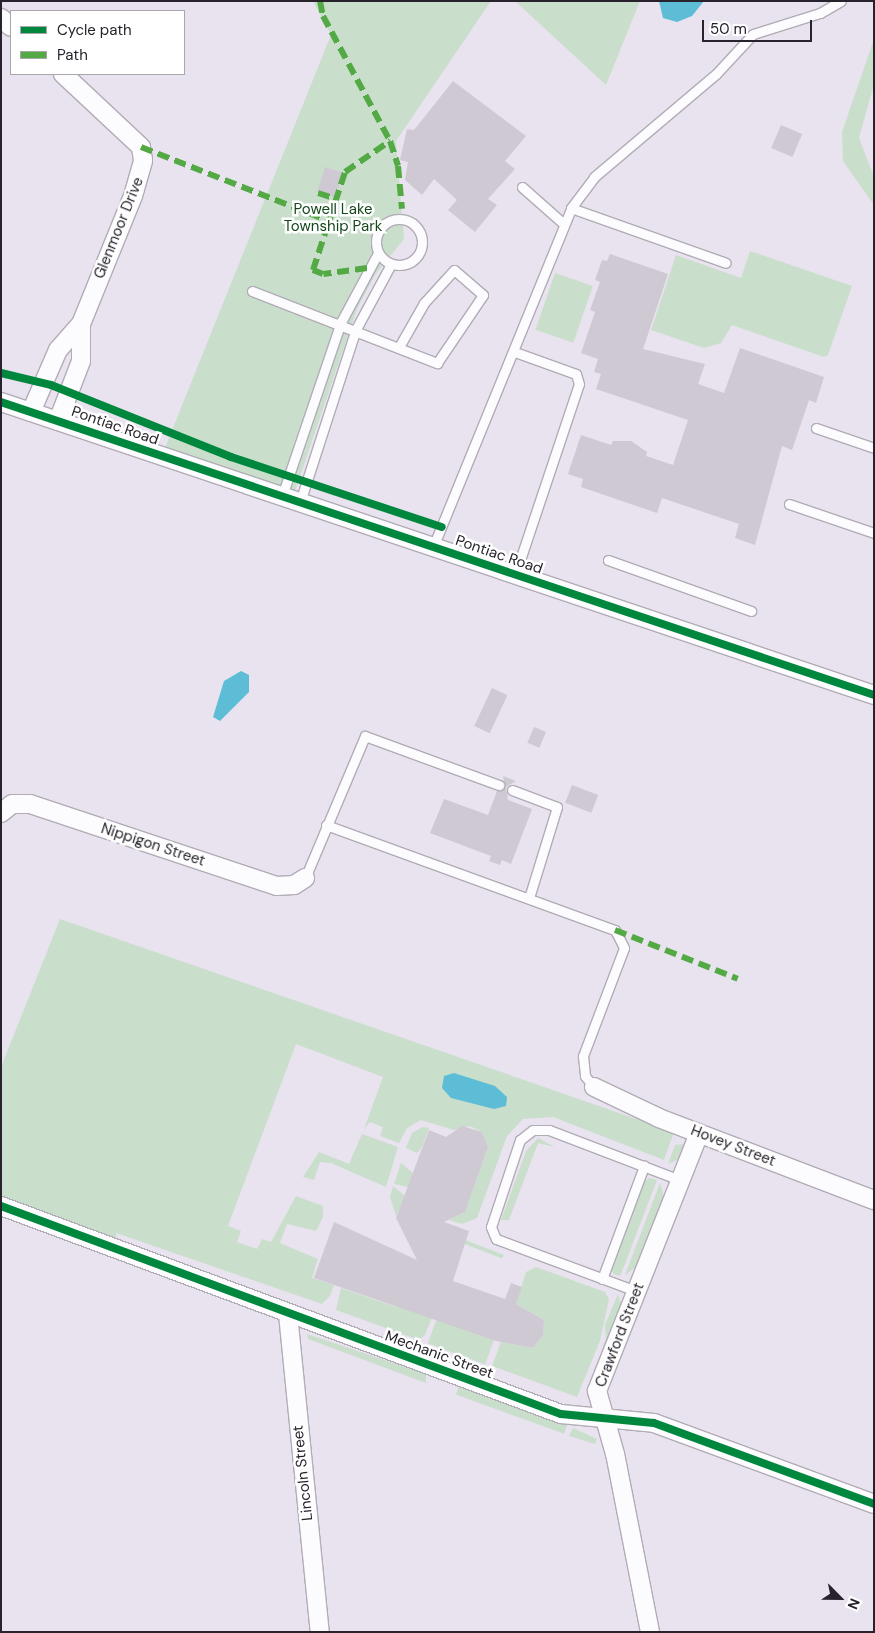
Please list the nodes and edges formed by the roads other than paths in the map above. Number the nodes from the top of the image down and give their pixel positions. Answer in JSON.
{"nodes":[{"id":1,"x":841,"y":1,"type":"edge"},
{"id":2,"x":64,"y":75,"type":"edge"},
{"id":3,"x":522,"y":187,"type":"dead end"},
{"id":4,"x":571,"y":208,"type":"junction"},
{"id":5,"x":564,"y":224,"type":"junction"},
{"id":6,"x":378,"y":253,"type":"junction"},
{"id":7,"x":726,"y":263,"type":"dead end"},
{"id":8,"x":391,"y":264,"type":"junction"},
{"id":9,"x":252,"y":291,"type":"dead end"},
{"id":10,"x":341,"y":322,"type":"junction"},
{"id":11,"x":81,"y":324,"type":"junction"},
{"id":12,"x":356,"y":329,"type":"junction"},
{"id":13,"x":399,"y":347,"type":"junction"},
{"id":14,"x":515,"y":352,"type":"junction"},
{"id":15,"x":1,"y":402,"type":"edge"},
{"id":16,"x":31,"y":412,"type":"junction"},
{"id":17,"x":58,"y":421,"type":"junction"},
{"id":18,"x":816,"y":428,"type":"dead end"},
{"id":19,"x":874,"y":448,"type":"edge"},
{"id":20,"x":282,"y":496,"type":"junction"},
{"id":21,"x":300,"y":502,"type":"junction"},
{"id":22,"x":789,"y":504,"type":"dead end"},
{"id":23,"x":874,"y":533,"type":"edge"},
{"id":24,"x":433,"y":547,"type":"junction"},
{"id":25,"x":608,"y":560,"type":"dead end"},
{"id":26,"x":515,"y":575,"type":"junction"},
{"id":27,"x":751,"y":611,"type":"dead end"},
{"id":28,"x":874,"y":695,"type":"edge"},
{"id":29,"x":499,"y":785,"type":"dead end"},
{"id":30,"x":512,"y":790,"type":"dead end"},
{"id":31,"x":1,"y":813,"type":"edge"},
{"id":32,"x":326,"y":825,"type":"junction"},
{"id":33,"x":305,"y":878,"type":"joint"},
{"id":34,"x":530,"y":898,"type":"junction"},
{"id":35,"x":594,"y":1087,"type":"joint"},
{"id":36,"x":699,"y":1133,"type":"junction"},
{"id":37,"x":644,"y":1166,"type":"junction"},
{"id":38,"x":680,"y":1180,"type":"junction"},
{"id":39,"x":874,"y":1200,"type":"edge"},
{"id":40,"x":1,"y":1206,"type":"edge"},
{"id":41,"x":602,"y":1279,"type":"junction"},
{"id":42,"x":636,"y":1292,"type":"junction"},
{"id":43,"x":288,"y":1314,"type":"junction"},
{"id":44,"x":605,"y":1419,"type":"junction"},
{"id":45,"x":874,"y":1504,"type":"edge"},
{"id":46,"x":320,"y":1632,"type":"edge"},
{"id":47,"x":650,"y":1632,"type":"edge"}],
"edges":[{"from":1,"to":4,"type":"lane"},
{"from":2,"to":11,"type":"street","name":"Glenmoor Drive"},
{"from":3,"to":5,"type":"lane"},
{"from":4,"to":5,"type":"lane"},
{"from":4,"to":7,"type":"lane"},
{"from":5,"to":14,"type":"lane"},
{"from":6,"to":8,"type":"lane"},
{"from":6,"to":8,"type":"lane"},
{"from":6,"to":10,"type":"lane"},
{"from":8,"to":12,"type":"lane"},
{"from":9,"to":10,"type":"lane"},
{"from":10,"to":12,"type":"lane"},
{"from":10,"to":20,"type":"lane"},
{"from":11,"to":16,"type":"street","name":"Glenmoor Drive"},
{"from":11,"to":17,"type":"street","name":"Glenmoor Drive"},
{"from":12,"to":13,"type":"lane"},
{"from":12,"to":21,"type":"lane"},
{"from":13,"to":13,"type":"lane"},
{"from":14,"to":24,"type":"lane"},
{"from":14,"to":26,"type":"lane"},
{"from":15,"to":16,"type":"street","name":"Pontiac Road"},
{"from":16,"to":17,"type":"street","name":"Pontiac Road"},
{"from":17,"to":20,"type":"street","name":"Pontiac Road"},
{"from":18,"to":19,"type":"lane"},
{"from":20,"to":21,"type":"street","name":"Pontiac Road"},
{"from":21,"to":24,"type":"street","name":"Pontiac Road"},
{"from":22,"to":23,"type":"lane"},
{"from":24,"to":26,"type":"street","name":"Pontiac Road"},
{"from":25,"to":27,"type":"lane"},
{"from":26,"to":28,"type":"street","name":"Pontiac Road"},
{"from":29,"to":32,"type":"lane"},
{"from":30,"to":34,"type":"lane"},
{"from":31,"to":33,"type":"street","name":"Nippigon Street"},
{"from":32,"to":33,"type":"lane"},
{"from":32,"to":34,"type":"lane"},
{"from":34,"to":35,"type":"lane"},
{"from":35,"to":36,"type":"street","name":"Hovey Street"},
{"from":36,"to":38,"type":"street","name":"Crawford Street"},
{"from":36,"to":39,"type":"street","name":"Hovey Street"},
{"from":37,"to":38,"type":"lane"},
{"from":37,"to":41,"type":"lane"},
{"from":37,"to":41,"type":"lane"},
{"from":38,"to":42,"type":"street","name":"Crawford Street"},
{"from":40,"to":43,"type":"street","name":"Mechanic Street"},
{"from":41,"to":42,"type":"lane"},
{"from":42,"to":44,"type":"street","name":"Crawford Street"},
{"from":43,"to":44,"type":"street","name":"Mechanic Street"},
{"from":43,"to":46,"type":"street","name":"Lincoln Street"},
{"from":44,"to":45,"type":"street","name":"Mechanic Street"},
{"from":44,"to":47,"type":"street","name":"Crawford Street"}]}
